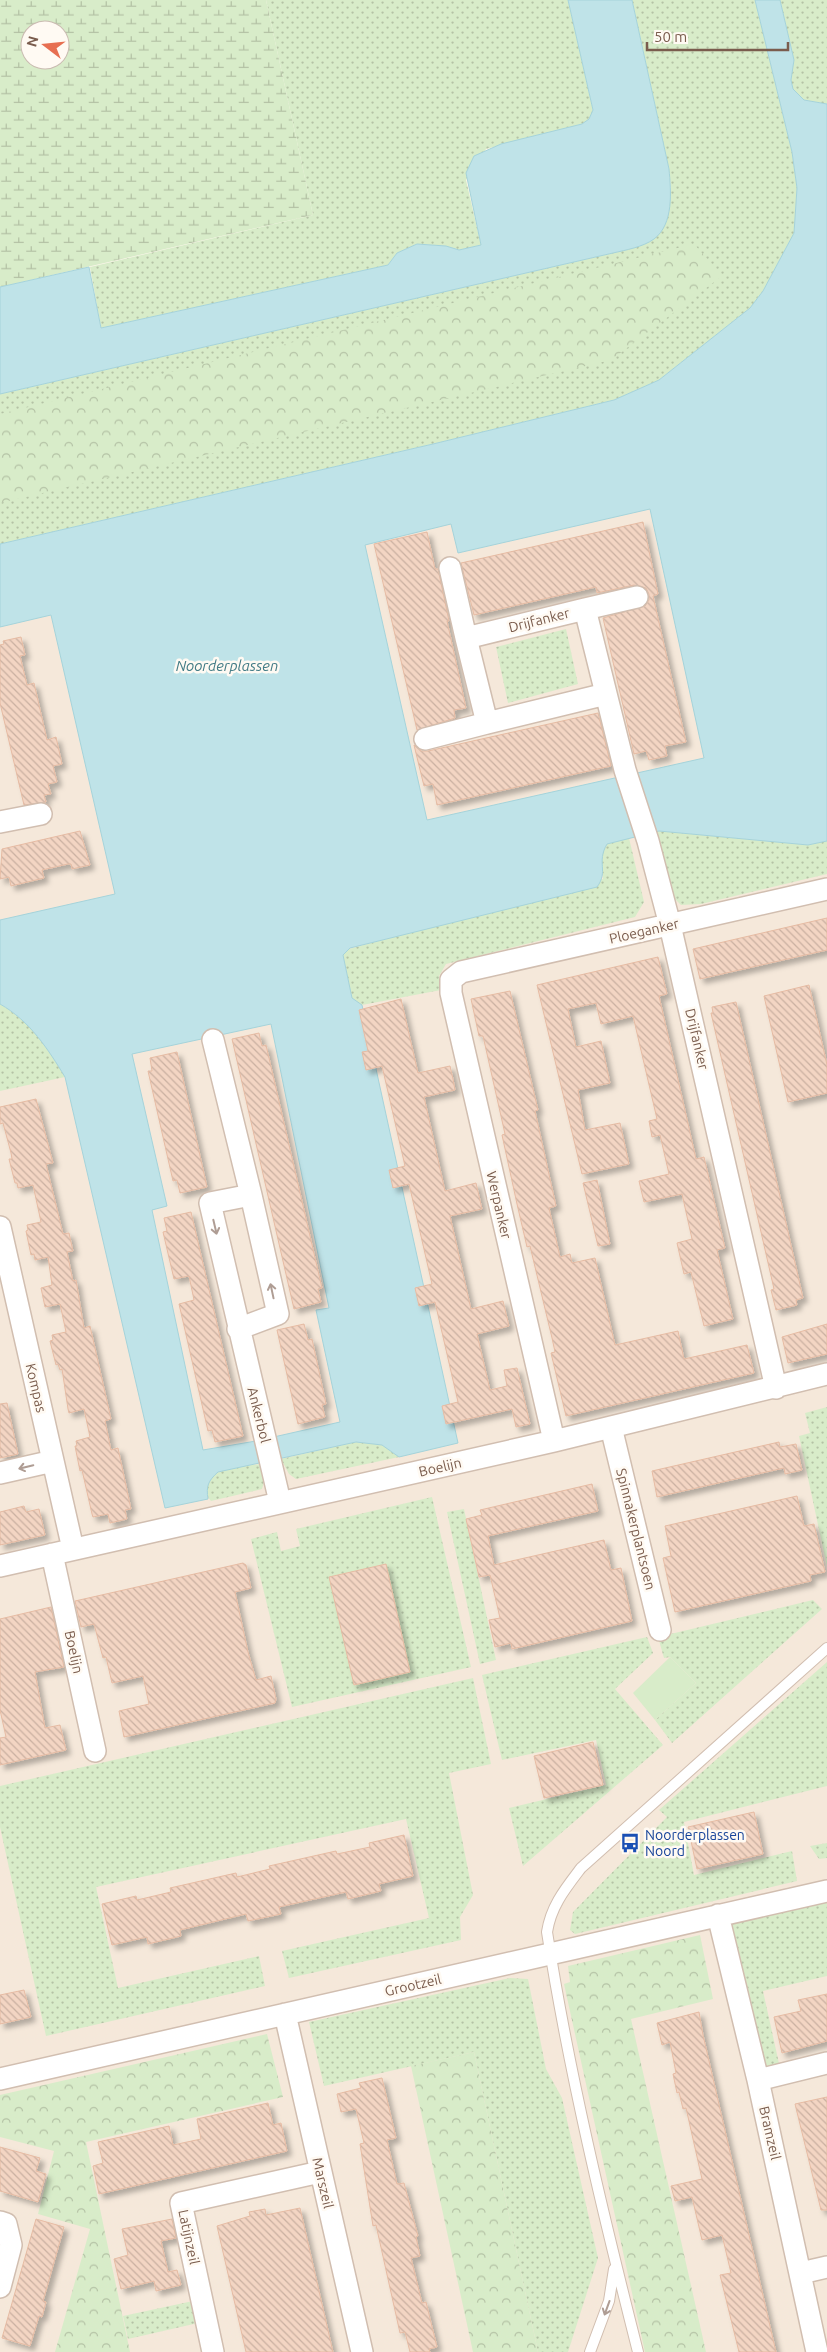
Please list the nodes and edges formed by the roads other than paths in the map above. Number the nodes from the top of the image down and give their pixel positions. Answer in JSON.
{"nodes":[{"id":1,"x":450,"y":568,"type":"dead end"},
{"id":2,"x":637,"y":597,"type":"dead end"},
{"id":3,"x":586,"y":609,"type":"junction"},
{"id":4,"x":466,"y":638,"type":"junction"},
{"id":5,"x":606,"y":694,"type":"junction"},
{"id":6,"x":487,"y":724,"type":"junction"},
{"id":7,"x":425,"y":739,"type":"dead end"},
{"id":8,"x":41,"y":814,"type":"dead end"},
{"id":9,"x":0,"y":822,"type":"edge"},
{"id":10,"x":827,"y":889,"type":"edge"},
{"id":11,"x":670,"y":926,"type":"junction"},
{"id":12,"x":461,"y":972,"type":"joint"},
{"id":13,"x":213,"y":1040,"type":"dead end"},
{"id":14,"x":251,"y":1195,"type":"junction"},
{"id":15,"x":0,"y":1227,"type":"edge"},
{"id":16,"x":238,"y":1329,"type":"junction"},
{"id":17,"x":827,"y":1374,"type":"edge"},
{"id":18,"x":776,"y":1388,"type":"junction"},
{"id":19,"x":611,"y":1427,"type":"junction"},
{"id":20,"x":554,"y":1441,"type":"junction"},
{"id":21,"x":53,"y":1461,"type":"junction"},
{"id":22,"x":0,"y":1474,"type":"edge"},
{"id":23,"x":280,"y":1502,"type":"junction"},
{"id":24,"x":73,"y":1549,"type":"junction"},
{"id":25,"x":52,"y":1554,"type":"junction"},
{"id":26,"x":0,"y":1566,"type":"edge"},
{"id":27,"x":660,"y":1630,"type":"dead end"},
{"id":28,"x":827,"y":1648,"type":"edge"},
{"id":29,"x":96,"y":1751,"type":"dead end"},
{"id":30,"x":827,"y":1891,"type":"edge"},
{"id":31,"x":718,"y":1915,"type":"junction"},
{"id":32,"x":550,"y":1954,"type":"junction"},
{"id":33,"x":285,"y":2014,"type":"junction"},
{"id":34,"x":827,"y":2063,"type":"edge"},
{"id":35,"x":0,"y":2079,"type":"edge"},
{"id":36,"x":758,"y":2080,"type":"junction"},
{"id":37,"x":320,"y":2172,"type":"junction"},
{"id":38,"x":0,"y":2222,"type":"edge"},
{"id":39,"x":615,"y":2263,"type":"junction"},
{"id":40,"x":827,"y":2267,"type":"edge"},
{"id":41,"x":801,"y":2273,"type":"junction"},
{"id":42,"x":0,"y":2287,"type":"edge"},
{"id":43,"x":213,"y":2352,"type":"edge"},
{"id":44,"x":362,"y":2352,"type":"edge"},
{"id":45,"x":590,"y":2352,"type":"edge"},
{"id":46,"x":638,"y":2352,"type":"edge"},
{"id":47,"x":817,"y":2352,"type":"edge"}],
"edges":[{"from":1,"to":4,"type":"street"},
{"from":2,"to":3,"type":"street"},
{"from":3,"to":4,"type":"street","name":"Drijfanker"},
{"from":3,"to":5,"type":"street","name":"Drijfanker"},
{"from":4,"to":6,"type":"street"},
{"from":5,"to":6,"type":"street"},
{"from":5,"to":11,"type":"street","name":"Drijfanker"},
{"from":6,"to":7,"type":"street"},
{"from":8,"to":9,"type":"street"},
{"from":10,"to":11,"type":"street","name":"Ploeganker"},
{"from":11,"to":12,"type":"street","name":"Ploeganker"},
{"from":11,"to":18,"type":"street","name":"Drijfanker"},
{"from":12,"to":20,"type":"street","name":"Werpanker"},
{"from":13,"to":14,"type":"street"},
{"from":16,"to":14,"type":"street","one_way":true},
{"from":14,"to":16,"type":"street","name":"Ankerbol","one_way":true},
{"from":15,"to":21,"type":"street","name":"Kompas"},
{"from":16,"to":23,"type":"street","name":"Ankerbol"},
{"from":17,"to":18,"type":"street","name":"Boelijn"},
{"from":18,"to":19,"type":"street","name":"Boelijn"},
{"from":19,"to":20,"type":"street","name":"Boelijn"},
{"from":19,"to":27,"type":"street","name":"Spinnakerplantsoen"},
{"from":20,"to":23,"type":"street","name":"Boelijn"},
{"from":21,"to":22,"type":"street","one_way":true},
{"from":21,"to":24,"type":"street","name":"Kompas"},
{"from":23,"to":24,"type":"street","name":"Boelijn"},
{"from":24,"to":25,"type":"street","name":"Boelijn"},
{"from":25,"to":26,"type":"street","name":"Boelijn"},
{"from":25,"to":29,"type":"street","name":"Boelijn"},
{"from":28,"to":32,"type":"lane"},
{"from":30,"to":31,"type":"street","name":"Grootzeil"},
{"from":31,"to":32,"type":"street","name":"Grootzeil"},
{"from":31,"to":36,"type":"street","name":"Bramzeil"},
{"from":32,"to":33,"type":"street","name":"Grootzeil"},
{"from":32,"to":39,"type":"lane"},
{"from":33,"to":35,"type":"street","name":"Grootzeil"},
{"from":33,"to":37,"type":"street","name":"Marszeil"},
{"from":34,"to":36,"type":"street"},
{"from":36,"to":41,"type":"street","name":"Bramzeil"},
{"from":37,"to":43,"type":"street","name":"Latijnzeil"},
{"from":37,"to":44,"type":"street","name":"Marszeil"},
{"from":38,"to":42,"type":"street"},
{"from":39,"to":45,"type":"lane","one_way":true},
{"from":39,"to":46,"type":"lane"},
{"from":40,"to":41,"type":"street"},
{"from":41,"to":47,"type":"street","name":"Bramzeil"}]}
